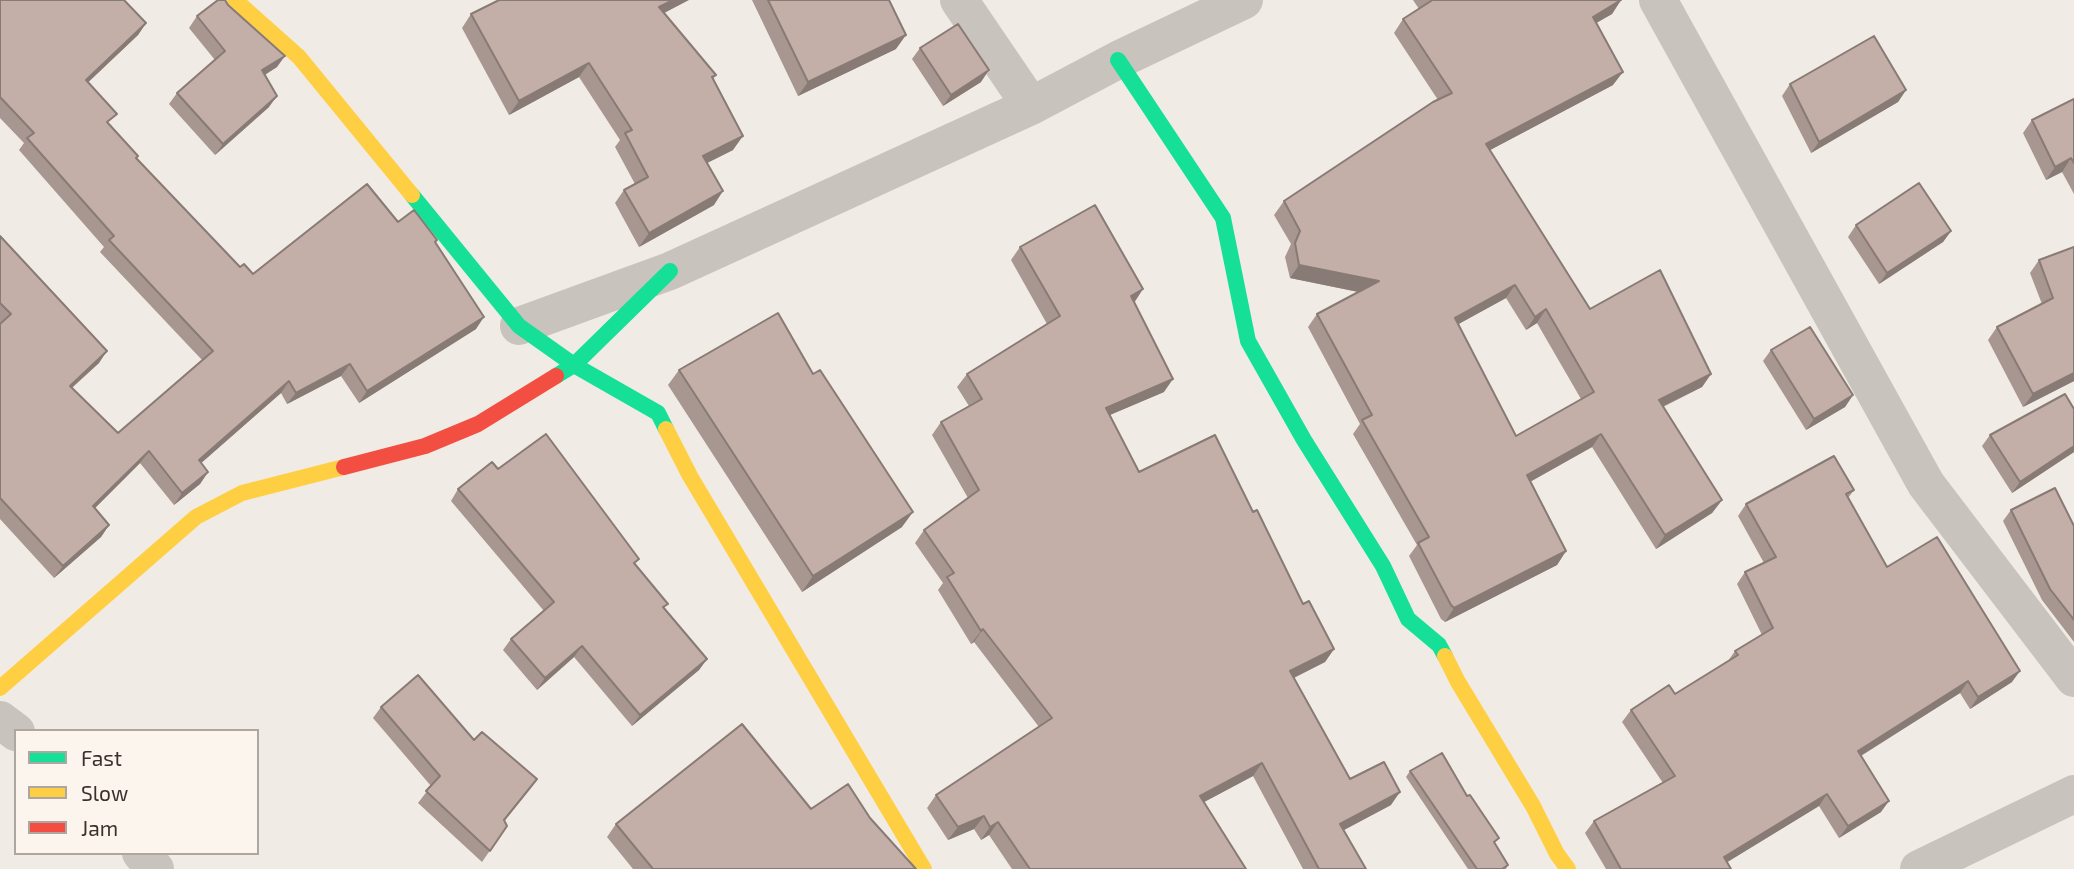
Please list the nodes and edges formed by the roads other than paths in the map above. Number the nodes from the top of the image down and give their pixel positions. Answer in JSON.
{"nodes":[{"id":1,"x":236,"y":0,"type":"edge"},
{"id":2,"x":958,"y":0,"type":"edge"},
{"id":3,"x":1244,"y":0,"type":"edge"},
{"id":4,"x":1658,"y":0,"type":"edge"},
{"id":5,"x":1118,"y":60,"type":"junction"},
{"id":6,"x":1031,"y":106,"type":"junction"},
{"id":7,"x":670,"y":271,"type":"junction"},
{"id":8,"x":519,"y":326,"type":"junction"},
{"id":9,"x":574,"y":365,"type":"junction"},
{"id":10,"x":2074,"y":678,"type":"edge"},
{"id":11,"x":0,"y":688,"type":"edge"},
{"id":12,"x":2074,"y":794,"type":"edge"},
{"id":13,"x":143,"y":855,"type":"edge"},
{"id":14,"x":155,"y":869,"type":"edge"},
{"id":15,"x":924,"y":869,"type":"edge"},
{"id":16,"x":1569,"y":869,"type":"edge"},
{"id":17,"x":1919,"y":869,"type":"edge"}],
"edges":[{"from":1,"to":8,"type":"street"},
{"from":2,"to":6,"type":"street"},
{"from":3,"to":5,"type":"street"},
{"from":4,"to":10,"type":"street"},
{"from":5,"to":6,"type":"street"},
{"from":5,"to":16,"type":"street"},
{"from":6,"to":7,"type":"street"},
{"from":7,"to":8,"type":"street"},
{"from":7,"to":9,"type":"street"},
{"from":8,"to":9,"type":"street"},
{"from":9,"to":11,"type":"street"},
{"from":9,"to":15,"type":"street"},
{"from":12,"to":17,"type":"street"},
{"from":13,"to":14,"type":"street"}]}
